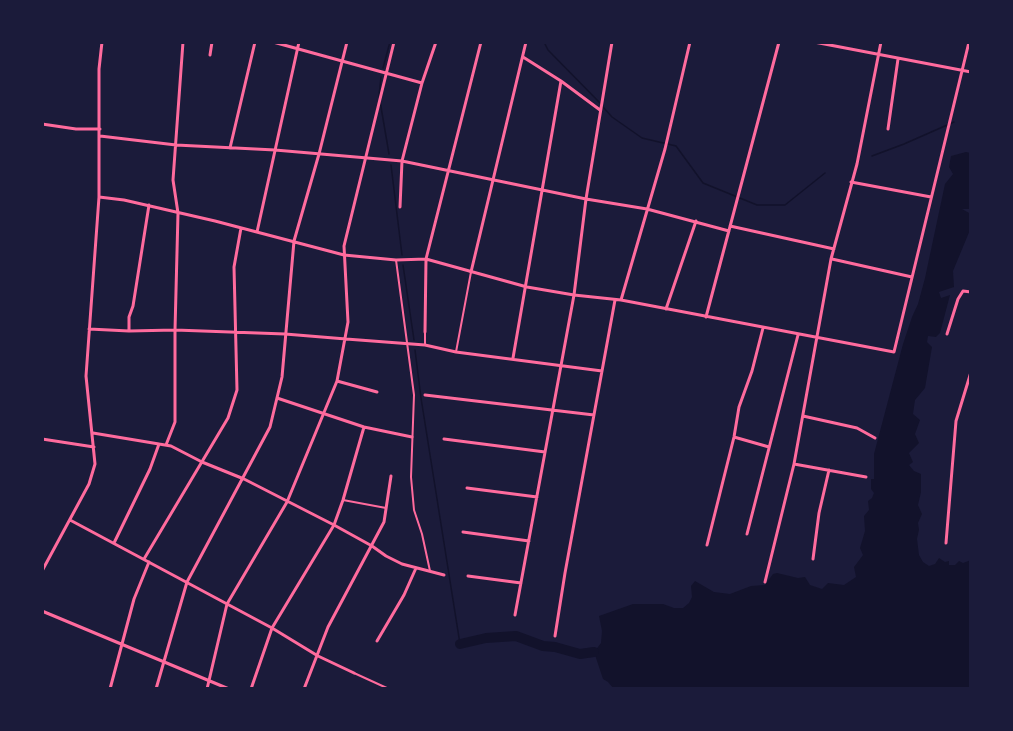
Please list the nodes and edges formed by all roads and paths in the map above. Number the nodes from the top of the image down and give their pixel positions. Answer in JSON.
{"nodes":[{"id":1,"x":102,"y":42,"type":"edge"},
{"id":2,"x":183,"y":42,"type":"edge"},
{"id":3,"x":212,"y":42,"type":"edge"},
{"id":4,"x":255,"y":42,"type":"edge"},
{"id":5,"x":273,"y":42,"type":"edge"},
{"id":6,"x":299,"y":42,"type":"edge"},
{"id":7,"x":347,"y":42,"type":"edge"},
{"id":8,"x":394,"y":42,"type":"edge"},
{"id":9,"x":436,"y":42,"type":"edge"},
{"id":10,"x":481,"y":42,"type":"edge"},
{"id":11,"x":526,"y":42,"type":"edge"},
{"id":12,"x":612,"y":42,"type":"edge"},
{"id":13,"x":690,"y":42,"type":"edge"},
{"id":14,"x":779,"y":42,"type":"edge"},
{"id":15,"x":814,"y":42,"type":"edge"},
{"id":16,"x":881,"y":42,"type":"edge"},
{"id":17,"x":969,"y":42,"type":"edge"},
{"id":18,"x":297,"y":49,"type":"junction"},
{"id":19,"x":210,"y":55,"type":"dead end"},
{"id":20,"x":878,"y":55,"type":"junction"},
{"id":21,"x":523,"y":57,"type":"junction"},
{"id":22,"x":898,"y":59,"type":"junction"},
{"id":23,"x":343,"y":61,"type":"junction"},
{"id":24,"x":961,"y":70,"type":"junction"},
{"id":25,"x":971,"y":72,"type":"edge"},
{"id":26,"x":387,"y":74,"type":"junction"},
{"id":27,"x":561,"y":81,"type":"junction"},
{"id":28,"x":422,"y":83,"type":"junction"},
{"id":29,"x":600,"y":109,"type":"junction"},
{"id":30,"x":42,"y":124,"type":"edge"},
{"id":31,"x":100,"y":129,"type":"junction"},
{"id":32,"x":888,"y":129,"type":"dead end"},
{"id":33,"x":100,"y":136,"type":"junction"},
{"id":34,"x":176,"y":145,"type":"junction"},
{"id":35,"x":230,"y":148,"type":"junction"},
{"id":36,"x":275,"y":150,"type":"junction"},
{"id":37,"x":319,"y":154,"type":"junction"},
{"id":38,"x":365,"y":158,"type":"junction"},
{"id":39,"x":402,"y":161,"type":"junction"},
{"id":40,"x":448,"y":170,"type":"junction"},
{"id":41,"x":494,"y":181,"type":"junction"},
{"id":42,"x":851,"y":182,"type":"junction"},
{"id":43,"x":543,"y":190,"type":"junction"},
{"id":44,"x":99,"y":197,"type":"junction"},
{"id":45,"x":931,"y":197,"type":"junction"},
{"id":46,"x":586,"y":199,"type":"junction"},
{"id":47,"x":149,"y":206,"type":"junction"},
{"id":48,"x":400,"y":207,"type":"dead end"},
{"id":49,"x":647,"y":209,"type":"junction"},
{"id":50,"x":178,"y":213,"type":"junction"},
{"id":51,"x":696,"y":221,"type":"junction"},
{"id":52,"x":242,"y":228,"type":"junction"},
{"id":53,"x":729,"y":228,"type":"junction"},
{"id":54,"x":257,"y":232,"type":"junction"},
{"id":55,"x":294,"y":241,"type":"junction"},
{"id":56,"x":834,"y":249,"type":"junction"},
{"id":57,"x":344,"y":255,"type":"junction"},
{"id":58,"x":426,"y":259,"type":"junction"},
{"id":59,"x":831,"y":259,"type":"junction"},
{"id":60,"x":396,"y":260,"type":"junction"},
{"id":61,"x":471,"y":272,"type":"junction"},
{"id":62,"x":912,"y":277,"type":"junction"},
{"id":63,"x":527,"y":287,"type":"junction"},
{"id":64,"x":971,"y":292,"type":"edge"},
{"id":65,"x":574,"y":295,"type":"junction"},
{"id":66,"x":615,"y":300,"type":"junction"},
{"id":67,"x":621,"y":300,"type":"junction"},
{"id":68,"x":666,"y":309,"type":"junction"},
{"id":69,"x":706,"y":317,"type":"junction"},
{"id":70,"x":763,"y":328,"type":"junction"},
{"id":71,"x":89,"y":329,"type":"junction"},
{"id":72,"x":175,"y":330,"type":"junction"},
{"id":73,"x":129,"y":331,"type":"junction"},
{"id":74,"x":425,"y":332,"type":"joint"},
{"id":75,"x":236,"y":333,"type":"junction"},
{"id":76,"x":285,"y":334,"type":"junction"},
{"id":77,"x":947,"y":334,"type":"dead end"},
{"id":78,"x":798,"y":335,"type":"junction"},
{"id":79,"x":816,"y":338,"type":"junction"},
{"id":80,"x":346,"y":339,"type":"junction"},
{"id":81,"x":407,"y":345,"type":"junction"},
{"id":82,"x":425,"y":345,"type":"junction"},
{"id":83,"x":456,"y":352,"type":"junction"},
{"id":84,"x":513,"y":358,"type":"junction"},
{"id":85,"x":561,"y":365,"type":"junction"},
{"id":86,"x":602,"y":371,"type":"junction"},
{"id":87,"x":971,"y":372,"type":"edge"},
{"id":88,"x":337,"y":381,"type":"junction"},
{"id":89,"x":377,"y":392,"type":"dead end"},
{"id":90,"x":424,"y":396,"type":"dead end"},
{"id":91,"x":277,"y":398,"type":"junction"},
{"id":92,"x":553,"y":410,"type":"junction"},
{"id":93,"x":325,"y":414,"type":"junction"},
{"id":94,"x":594,"y":415,"type":"junction"},
{"id":95,"x":802,"y":416,"type":"junction"},
{"id":96,"x":364,"y":427,"type":"junction"},
{"id":97,"x":93,"y":433,"type":"junction"},
{"id":98,"x":412,"y":437,"type":"junction"},
{"id":99,"x":734,"y":437,"type":"junction"},
{"id":100,"x":875,"y":438,"type":"dead end"},
{"id":101,"x":42,"y":439,"type":"edge"},
{"id":102,"x":444,"y":439,"type":"dead end"},
{"id":103,"x":159,"y":443,"type":"junction"},
{"id":104,"x":166,"y":445,"type":"junction"},
{"id":105,"x":94,"y":447,"type":"junction"},
{"id":106,"x":769,"y":447,"type":"junction"},
{"id":107,"x":545,"y":452,"type":"junction"},
{"id":108,"x":202,"y":462,"type":"junction"},
{"id":109,"x":794,"y":464,"type":"junction"},
{"id":110,"x":829,"y":470,"type":"junction"},
{"id":111,"x":391,"y":476,"type":"dead end"},
{"id":112,"x":866,"y":477,"type":"dead end"},
{"id":113,"x":244,"y":478,"type":"junction"},
{"id":114,"x":467,"y":488,"type":"dead end"},
{"id":115,"x":537,"y":497,"type":"junction"},
{"id":116,"x":343,"y":500,"type":"junction"},
{"id":117,"x":287,"y":502,"type":"junction"},
{"id":118,"x":386,"y":508,"type":"junction"},
{"id":119,"x":70,"y":520,"type":"junction"},
{"id":120,"x":334,"y":525,"type":"junction"},
{"id":121,"x":463,"y":532,"type":"dead end"},
{"id":122,"x":747,"y":534,"type":"dead end"},
{"id":123,"x":529,"y":541,"type":"junction"},
{"id":124,"x":114,"y":543,"type":"junction"},
{"id":125,"x":946,"y":543,"type":"dead end"},
{"id":126,"x":707,"y":545,"type":"dead end"},
{"id":127,"x":372,"y":546,"type":"junction"},
{"id":128,"x":813,"y":559,"type":"dead end"},
{"id":129,"x":144,"y":560,"type":"junction"},
{"id":130,"x":149,"y":562,"type":"junction"},
{"id":131,"x":416,"y":568,"type":"junction"},
{"id":132,"x":42,"y":571,"type":"edge"},
{"id":133,"x":430,"y":571,"type":"junction"},
{"id":134,"x":444,"y":575,"type":"dead end"},
{"id":135,"x":468,"y":576,"type":"dead end"},
{"id":136,"x":187,"y":582,"type":"junction"},
{"id":137,"x":765,"y":582,"type":"dead end"},
{"id":138,"x":521,"y":583,"type":"junction"},
{"id":139,"x":227,"y":604,"type":"junction"},
{"id":140,"x":42,"y":610,"type":"edge"},
{"id":141,"x":515,"y":615,"type":"dead end"},
{"id":142,"x":272,"y":628,"type":"junction"},
{"id":143,"x":555,"y":636,"type":"dead end"},
{"id":144,"x":377,"y":641,"type":"dead end"},
{"id":145,"x":123,"y":645,"type":"junction"},
{"id":146,"x":318,"y":656,"type":"junction"},
{"id":147,"x":165,"y":664,"type":"junction"},
{"id":148,"x":354,"y":674,"type":"joint"},
{"id":149,"x":209,"y":681,"type":"junction"},
{"id":150,"x":110,"y":689,"type":"edge"},
{"id":151,"x":156,"y":689,"type":"edge"},
{"id":152,"x":207,"y":689,"type":"edge"},
{"id":153,"x":229,"y":689,"type":"edge"},
{"id":154,"x":251,"y":689,"type":"edge"},
{"id":155,"x":304,"y":689,"type":"edge"},
{"id":156,"x":389,"y":689,"type":"edge"}],
"edges":[{"from":1,"to":31,"type":"street"},
{"from":2,"to":34,"type":"street"},
{"from":3,"to":19,"type":"street"},
{"from":4,"to":35,"type":"street"},
{"from":5,"to":18,"type":"street"},
{"from":6,"to":18,"type":"street"},
{"from":7,"to":23,"type":"street"},
{"from":8,"to":26,"type":"street"},
{"from":9,"to":28,"type":"street"},
{"from":10,"to":40,"type":"street"},
{"from":11,"to":21,"type":"street"},
{"from":12,"to":29,"type":"street"},
{"from":13,"to":49,"type":"street"},
{"from":14,"to":53,"type":"street"},
{"from":15,"to":20,"type":"street"},
{"from":16,"to":20,"type":"street"},
{"from":17,"to":24,"type":"street"},
{"from":18,"to":23,"type":"street"},
{"from":18,"to":36,"type":"street"},
{"from":20,"to":22,"type":"street"},
{"from":20,"to":42,"type":"street"},
{"from":21,"to":27,"type":"street"},
{"from":21,"to":41,"type":"street"},
{"from":22,"to":24,"type":"street"},
{"from":22,"to":32,"type":"street"},
{"from":23,"to":26,"type":"street"},
{"from":23,"to":37,"type":"street"},
{"from":24,"to":25,"type":"street"},
{"from":24,"to":45,"type":"street"},
{"from":26,"to":28,"type":"street"},
{"from":26,"to":38,"type":"street"},
{"from":27,"to":29,"type":"street"},
{"from":27,"to":43,"type":"street"},
{"from":28,"to":39,"type":"street"},
{"from":29,"to":46,"type":"street"},
{"from":30,"to":31,"type":"street"},
{"from":31,"to":33,"type":"street"},
{"from":33,"to":34,"type":"street"},
{"from":33,"to":44,"type":"street"},
{"from":34,"to":35,"type":"street"},
{"from":34,"to":50,"type":"street"},
{"from":35,"to":36,"type":"street"},
{"from":36,"to":37,"type":"street"},
{"from":36,"to":54,"type":"street"},
{"from":37,"to":38,"type":"street"},
{"from":37,"to":55,"type":"street"},
{"from":38,"to":39,"type":"street"},
{"from":38,"to":57,"type":"street"},
{"from":39,"to":40,"type":"street"},
{"from":39,"to":48,"type":"street"},
{"from":40,"to":41,"type":"street"},
{"from":40,"to":58,"type":"street"},
{"from":41,"to":43,"type":"street"},
{"from":41,"to":61,"type":"street"},
{"from":42,"to":45,"type":"street"},
{"from":42,"to":56,"type":"street"},
{"from":43,"to":46,"type":"street"},
{"from":43,"to":63,"type":"street"},
{"from":44,"to":47,"type":"street"},
{"from":44,"to":71,"type":"street"},
{"from":45,"to":62,"type":"street"},
{"from":46,"to":49,"type":"street"},
{"from":46,"to":65,"type":"street"},
{"from":47,"to":50,"type":"street"},
{"from":47,"to":73,"type":"street"},
{"from":49,"to":51,"type":"street"},
{"from":49,"to":67,"type":"street"},
{"from":50,"to":52,"type":"street"},
{"from":50,"to":72,"type":"street"},
{"from":51,"to":53,"type":"street"},
{"from":51,"to":68,"type":"street"},
{"from":52,"to":54,"type":"street"},
{"from":52,"to":75,"type":"street"},
{"from":53,"to":56,"type":"street"},
{"from":53,"to":69,"type":"street"},
{"from":54,"to":55,"type":"street"},
{"from":55,"to":57,"type":"street"},
{"from":55,"to":76,"type":"street"},
{"from":56,"to":59,"type":"street"},
{"from":57,"to":60,"type":"street"},
{"from":57,"to":80,"type":"street"},
{"from":58,"to":60,"type":"street"},
{"from":58,"to":61,"type":"street"},
{"from":58,"to":74,"type":"street"},
{"from":59,"to":62,"type":"street"},
{"from":59,"to":79,"type":"street"},
{"from":60,"to":81,"type":"street"},
{"from":61,"to":63,"type":"street"},
{"from":61,"to":83,"type":"street"},
{"from":62,"to":79,"type":"street"},
{"from":63,"to":65,"type":"street"},
{"from":63,"to":84,"type":"street"},
{"from":64,"to":77,"type":"street"},
{"from":65,"to":66,"type":"street"},
{"from":65,"to":85,"type":"street"},
{"from":66,"to":67,"type":"street"},
{"from":66,"to":86,"type":"street"},
{"from":67,"to":68,"type":"street"},
{"from":68,"to":69,"type":"street"},
{"from":69,"to":70,"type":"street"},
{"from":70,"to":78,"type":"street"},
{"from":70,"to":99,"type":"street"},
{"from":71,"to":73,"type":"street"},
{"from":71,"to":97,"type":"street"},
{"from":72,"to":73,"type":"street"},
{"from":72,"to":75,"type":"street"},
{"from":72,"to":104,"type":"street"},
{"from":74,"to":82,"type":"street"},
{"from":75,"to":76,"type":"street"},
{"from":75,"to":108,"type":"street"},
{"from":76,"to":80,"type":"street"},
{"from":76,"to":91,"type":"street"},
{"from":78,"to":79,"type":"street"},
{"from":78,"to":106,"type":"street"},
{"from":79,"to":95,"type":"street"},
{"from":80,"to":81,"type":"street"},
{"from":80,"to":88,"type":"street"},
{"from":81,"to":82,"type":"street"},
{"from":81,"to":98,"type":"street"},
{"from":82,"to":83,"type":"street"},
{"from":83,"to":84,"type":"street"},
{"from":84,"to":85,"type":"street"},
{"from":85,"to":86,"type":"street"},
{"from":85,"to":92,"type":"street"},
{"from":86,"to":94,"type":"street"},
{"from":87,"to":125,"type":"street"},
{"from":88,"to":89,"type":"street"},
{"from":88,"to":93,"type":"street"},
{"from":90,"to":92,"type":"street"},
{"from":91,"to":93,"type":"street"},
{"from":91,"to":113,"type":"street"},
{"from":92,"to":94,"type":"street"},
{"from":92,"to":107,"type":"street"},
{"from":93,"to":96,"type":"street"},
{"from":93,"to":117,"type":"street"},
{"from":94,"to":143,"type":"street"},
{"from":95,"to":100,"type":"street"},
{"from":95,"to":109,"type":"street"},
{"from":96,"to":98,"type":"street"},
{"from":96,"to":116,"type":"street"},
{"from":97,"to":103,"type":"street"},
{"from":97,"to":105,"type":"street"},
{"from":98,"to":133,"type":"street"},
{"from":99,"to":106,"type":"street"},
{"from":99,"to":126,"type":"street"},
{"from":101,"to":105,"type":"street"},
{"from":102,"to":107,"type":"street"},
{"from":103,"to":104,"type":"street"},
{"from":103,"to":124,"type":"street"},
{"from":104,"to":108,"type":"street"},
{"from":105,"to":119,"type":"street"},
{"from":106,"to":122,"type":"street"},
{"from":107,"to":115,"type":"street"},
{"from":108,"to":113,"type":"street"},
{"from":108,"to":129,"type":"street"},
{"from":109,"to":110,"type":"street"},
{"from":109,"to":137,"type":"street"},
{"from":110,"to":112,"type":"street"},
{"from":110,"to":128,"type":"street"},
{"from":111,"to":118,"type":"street"},
{"from":113,"to":117,"type":"street"},
{"from":113,"to":136,"type":"street"},
{"from":114,"to":115,"type":"street"},
{"from":115,"to":123,"type":"street"},
{"from":116,"to":118,"type":"street"},
{"from":116,"to":120,"type":"street"},
{"from":117,"to":120,"type":"street"},
{"from":117,"to":139,"type":"street"},
{"from":118,"to":127,"type":"street"},
{"from":119,"to":124,"type":"street"},
{"from":119,"to":132,"type":"street"},
{"from":120,"to":127,"type":"street"},
{"from":120,"to":142,"type":"street"},
{"from":121,"to":123,"type":"street"},
{"from":123,"to":138,"type":"street"},
{"from":124,"to":129,"type":"street"},
{"from":127,"to":131,"type":"street"},
{"from":127,"to":146,"type":"street"},
{"from":129,"to":130,"type":"street"},
{"from":130,"to":136,"type":"street"},
{"from":130,"to":145,"type":"street"},
{"from":131,"to":133,"type":"street"},
{"from":131,"to":144,"type":"street"},
{"from":133,"to":134,"type":"street"},
{"from":135,"to":138,"type":"street"},
{"from":136,"to":139,"type":"street"},
{"from":136,"to":147,"type":"street"},
{"from":138,"to":141,"type":"street"},
{"from":139,"to":142,"type":"street"},
{"from":139,"to":149,"type":"street"},
{"from":140,"to":145,"type":"street"},
{"from":142,"to":146,"type":"street"},
{"from":142,"to":154,"type":"street"},
{"from":145,"to":147,"type":"street"},
{"from":145,"to":150,"type":"street"},
{"from":146,"to":148,"type":"street"},
{"from":146,"to":155,"type":"street"},
{"from":147,"to":149,"type":"street"},
{"from":147,"to":151,"type":"street"},
{"from":148,"to":156,"type":"street"},
{"from":149,"to":152,"type":"street"},
{"from":149,"to":153,"type":"street"}]}
